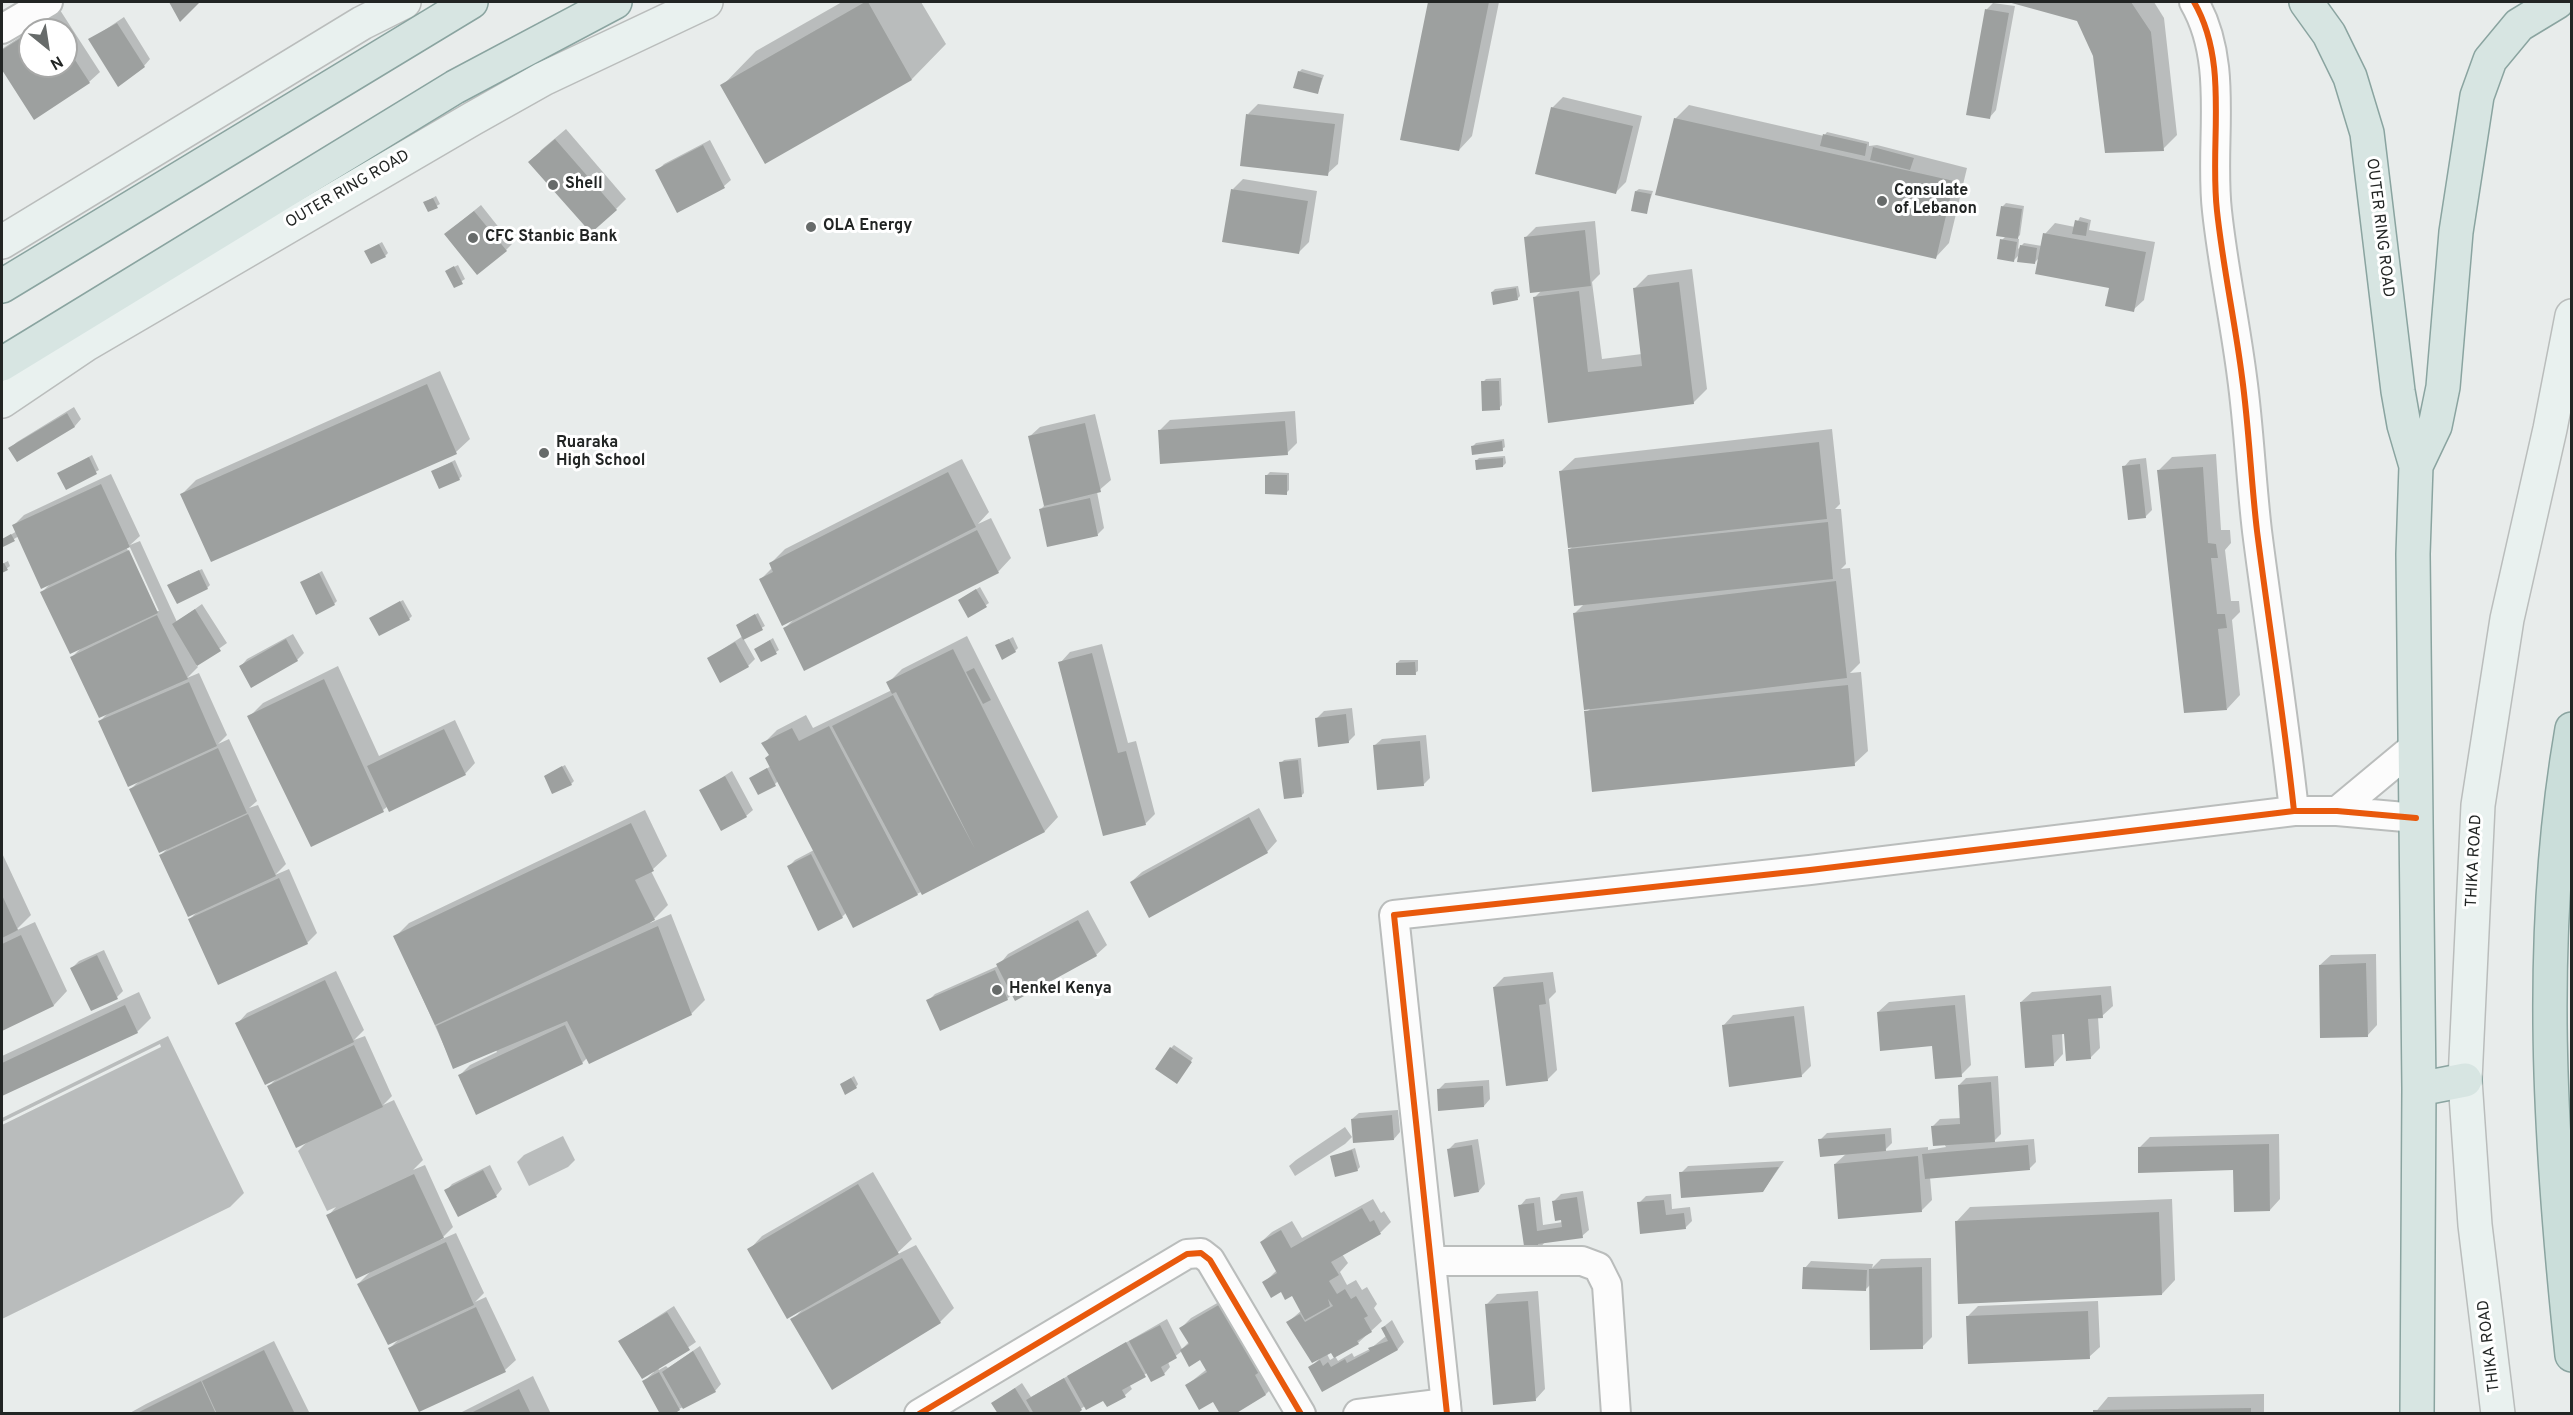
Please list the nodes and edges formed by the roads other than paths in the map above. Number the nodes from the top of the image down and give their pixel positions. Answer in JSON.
{"nodes":[{"id":1,"x":48,"y":2,"type":"edge"},
{"id":2,"x":404,"y":2,"type":"edge"},
{"id":3,"x":471,"y":2,"type":"edge"},
{"id":4,"x":615,"y":2,"type":"edge"},
{"id":5,"x":706,"y":2,"type":"edge"},
{"id":6,"x":2193,"y":2,"type":"edge"},
{"id":7,"x":2306,"y":2,"type":"edge"},
{"id":8,"x":2557,"y":2,"type":"edge"},
{"id":9,"x":3,"y":24,"type":"edge"},
{"id":10,"x":2,"y":242,"type":"edge"},
{"id":11,"x":2,"y":286,"type":"edge"},
{"id":12,"x":2571,"y":316,"type":"edge"},
{"id":13,"x":2,"y":364,"type":"edge"},
{"id":14,"x":2,"y":401,"type":"edge"},
{"id":15,"x":2416,"y":466,"type":"junction"},
{"id":16,"x":2571,"y":729,"type":"edge"},
{"id":17,"x":2414,"y":747,"type":"junction"},
{"id":18,"x":2294,"y":811,"type":"junction"},
{"id":19,"x":2337,"y":811,"type":"junction"},
{"id":20,"x":2416,"y":818,"type":"junction"},
{"id":21,"x":2465,"y":1080,"type":"junction"},
{"id":22,"x":2419,"y":1089,"type":"junction"},
{"id":23,"x":1431,"y":1261,"type":"junction"},
{"id":24,"x":2571,"y":1355,"type":"edge"},
{"id":25,"x":1446,"y":1408,"type":"edge"},
{"id":26,"x":920,"y":1413,"type":"edge"},
{"id":27,"x":1301,"y":1413,"type":"edge"},
{"id":28,"x":1358,"y":1413,"type":"edge"},
{"id":29,"x":1616,"y":1413,"type":"edge"},
{"id":30,"x":2417,"y":1413,"type":"edge"},
{"id":31,"x":2498,"y":1413,"type":"edge"}],
"edges":[{"from":1,"to":9,"type":"street"},
{"from":2,"to":10,"type":"main road"},
{"from":3,"to":11,"type":"main road"},
{"from":4,"to":13,"type":"main road","name":"OUTER RING ROAD"},
{"from":5,"to":14,"type":"main road","name":"OUTER RING ROAD"},
{"from":6,"to":18,"type":"street"},
{"from":7,"to":15,"type":"main road","name":"OUTER RING ROAD"},
{"from":8,"to":15,"type":"main road"},
{"from":12,"to":21,"type":"main road","name":"THIKA ROAD"},
{"from":15,"to":17,"type":"main road"},
{"from":16,"to":24,"type":"highway"},
{"from":17,"to":19,"type":"street"},
{"from":17,"to":20,"type":"main road"},
{"from":18,"to":19,"type":"street"},
{"from":18,"to":23,"type":"street"},
{"from":19,"to":20,"type":"street"},
{"from":20,"to":22,"type":"main road"},
{"from":21,"to":22,"type":"main road"},
{"from":21,"to":31,"type":"main road","name":"THIKA ROAD"},
{"from":22,"to":30,"type":"main road"},
{"from":23,"to":25,"type":"street"},
{"from":23,"to":29,"type":"street"},
{"from":25,"to":28,"type":"street"},
{"from":26,"to":27,"type":"street"}]}
